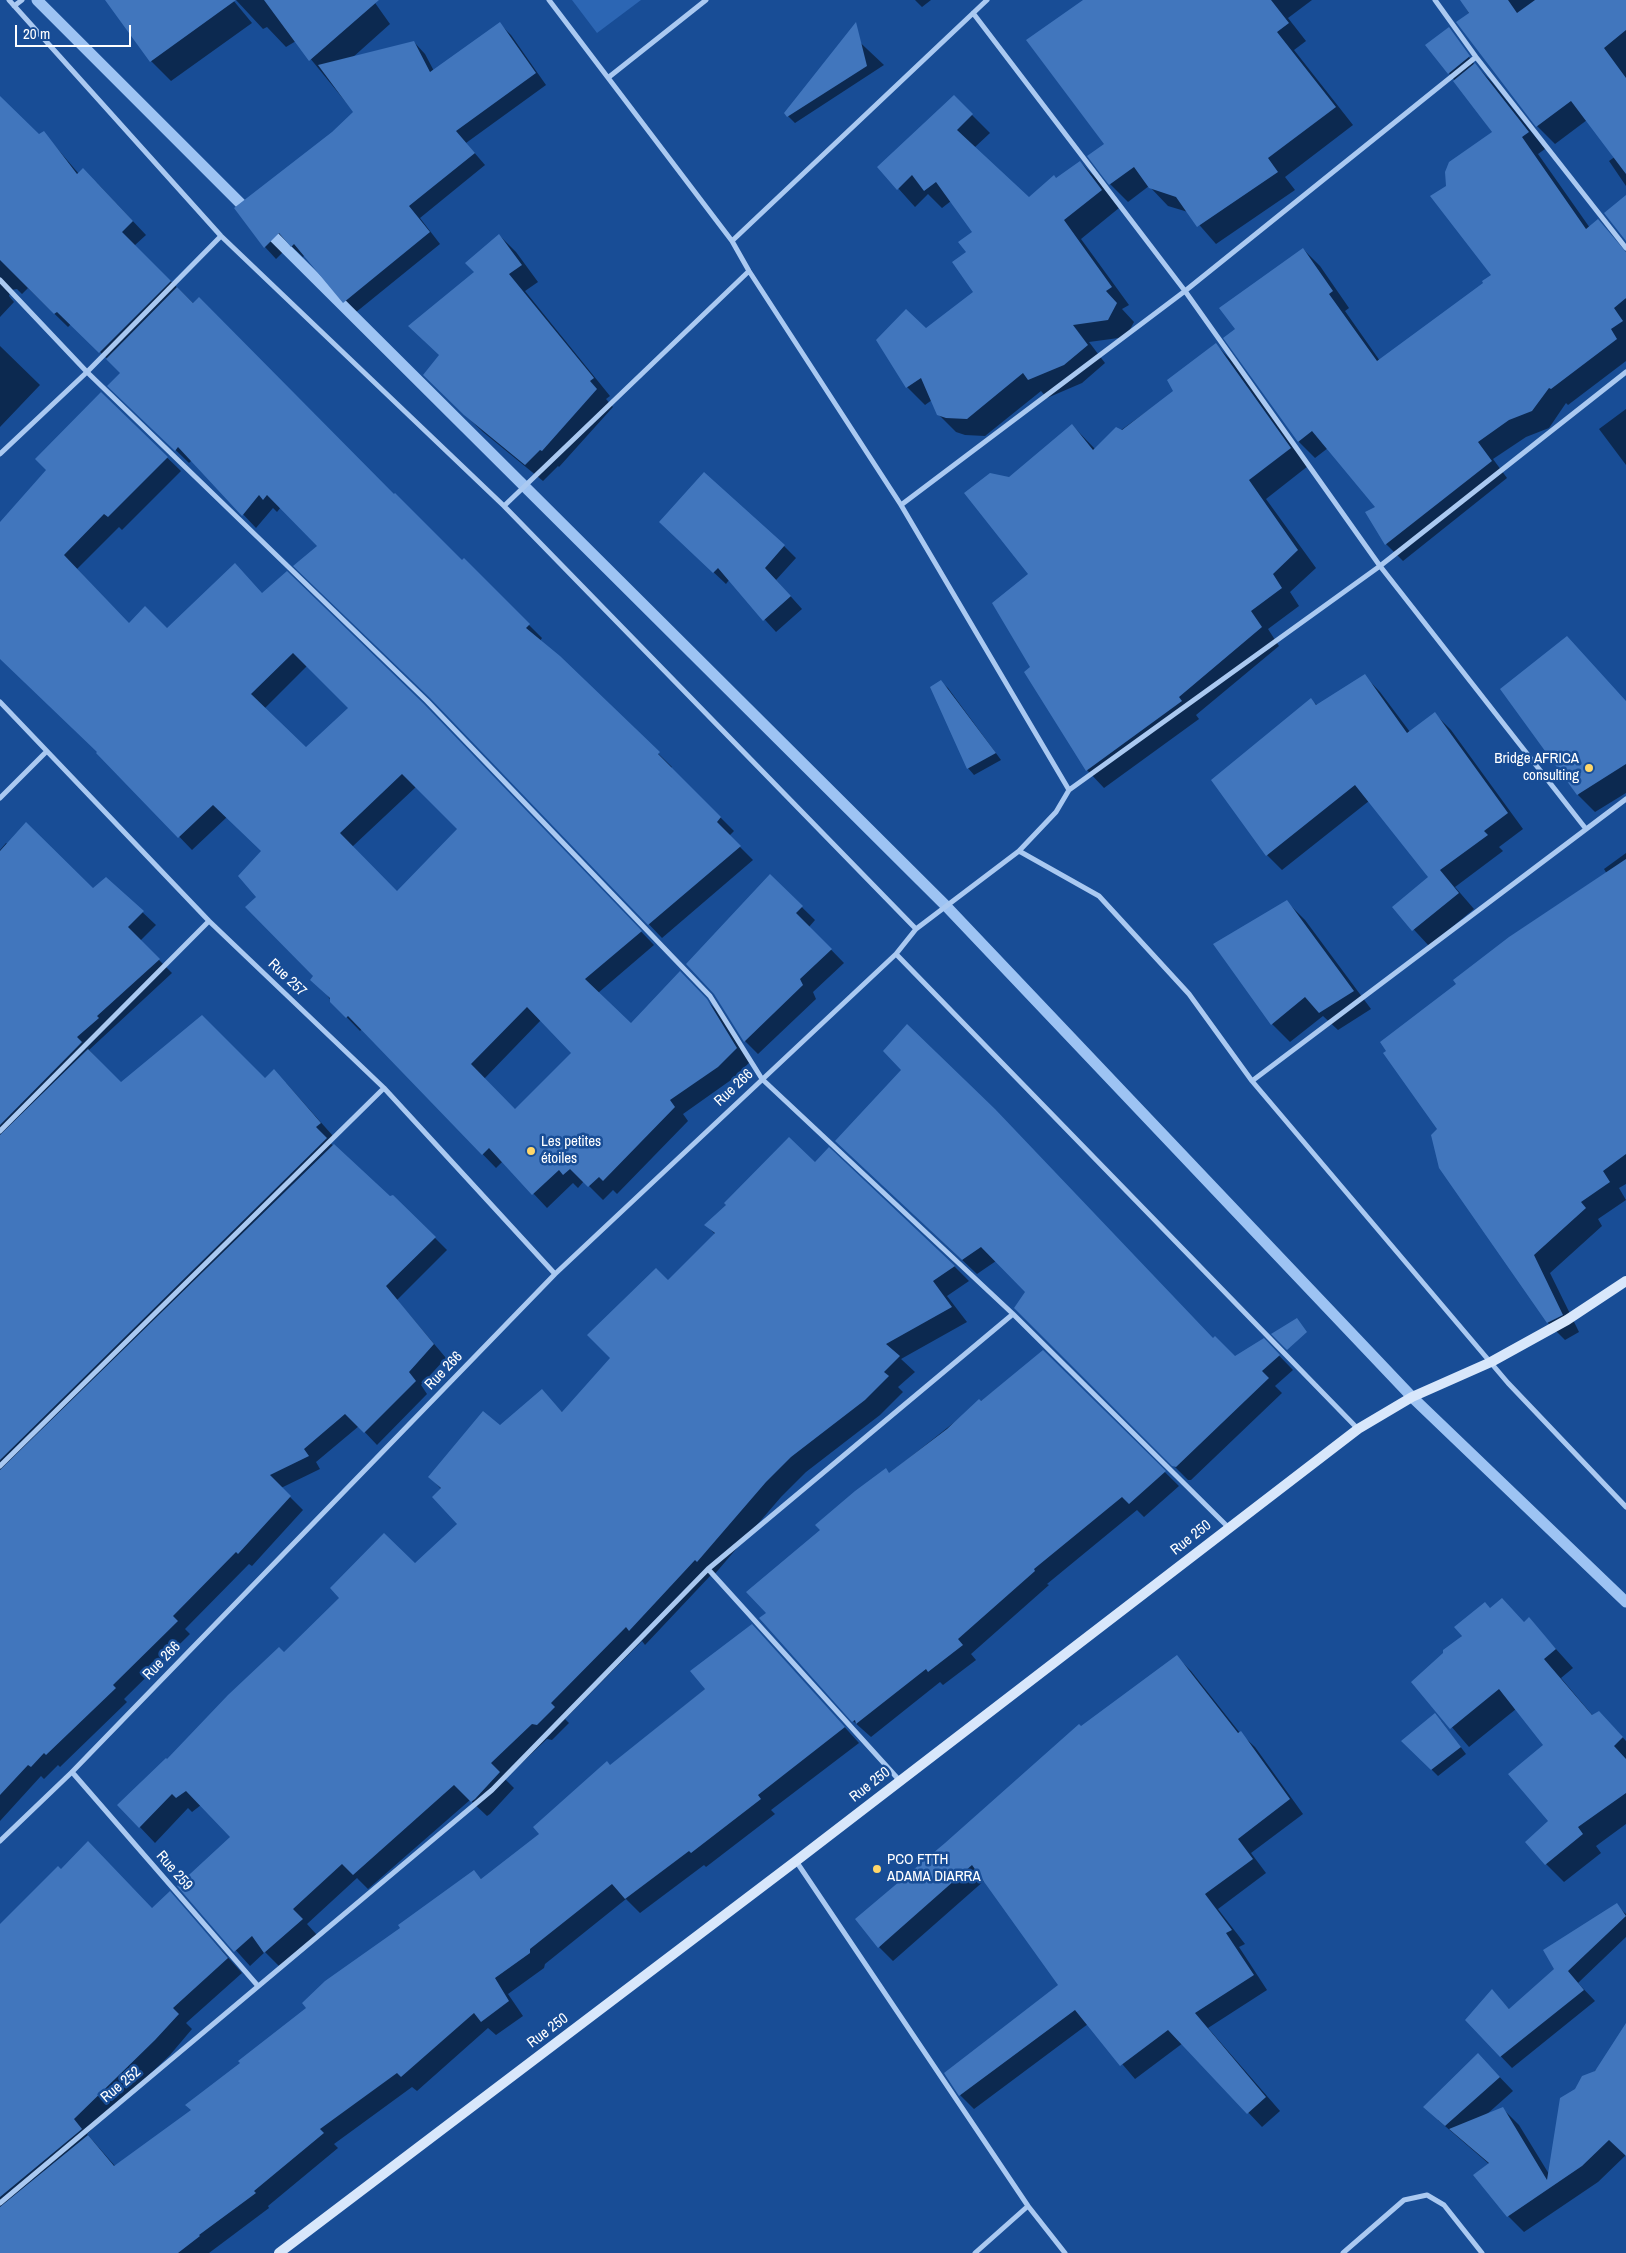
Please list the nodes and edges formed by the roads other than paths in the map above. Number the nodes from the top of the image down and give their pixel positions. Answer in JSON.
{"nodes":[{"id":1,"x":9,"y":0,"type":"edge"},
{"id":2,"x":22,"y":0,"type":"edge"},
{"id":3,"x":549,"y":0,"type":"edge"},
{"id":4,"x":706,"y":0,"type":"edge"},
{"id":5,"x":987,"y":0,"type":"edge"},
{"id":6,"x":1435,"y":0,"type":"edge"},
{"id":7,"x":14,"y":6,"type":"junction"},
{"id":8,"x":973,"y":13,"type":"junction"},
{"id":9,"x":1476,"y":57,"type":"junction"},
{"id":10,"x":609,"y":77,"type":"junction"},
{"id":11,"x":221,"y":236,"type":"junction"},
{"id":12,"x":732,"y":241,"type":"junction"},
{"id":13,"x":1626,"y":248,"type":"edge"},
{"id":14,"x":749,"y":271,"type":"junction"},
{"id":15,"x":0,"y":280,"type":"edge"},
{"id":16,"x":1186,"y":291,"type":"junction"},
{"id":17,"x":87,"y":372,"type":"junction"},
{"id":18,"x":1626,"y":372,"type":"edge"},
{"id":19,"x":0,"y":454,"type":"edge"},
{"id":20,"x":901,"y":504,"type":"junction"},
{"id":21,"x":504,"y":506,"type":"junction"},
{"id":22,"x":1380,"y":566,"type":"junction"},
{"id":23,"x":0,"y":702,"type":"edge"},
{"id":24,"x":46,"y":752,"type":"junction"},
{"id":25,"x":1069,"y":790,"type":"junction"},
{"id":26,"x":0,"y":798,"type":"edge"},
{"id":27,"x":1626,"y":799,"type":"edge"},
{"id":28,"x":1586,"y":829,"type":"junction"},
{"id":29,"x":1019,"y":851,"type":"junction"},
{"id":30,"x":210,"y":921,"type":"junction"},
{"id":31,"x":916,"y":929,"type":"junction"},
{"id":32,"x":896,"y":954,"type":"junction"},
{"id":33,"x":762,"y":1079,"type":"junction"},
{"id":34,"x":1252,"y":1082,"type":"junction"},
{"id":35,"x":384,"y":1088,"type":"junction"},
{"id":36,"x":0,"y":1131,"type":"edge"},
{"id":37,"x":555,"y":1274,"type":"junction"},
{"id":38,"x":1626,"y":1281,"type":"edge"},
{"id":39,"x":1013,"y":1314,"type":"junction"},
{"id":40,"x":1491,"y":1362,"type":"junction"},
{"id":41,"x":1358,"y":1429,"type":"junction"},
{"id":42,"x":0,"y":1466,"type":"edge"},
{"id":43,"x":1626,"y":1507,"type":"edge"},
{"id":44,"x":1229,"y":1528,"type":"junction"},
{"id":45,"x":708,"y":1570,"type":"junction"},
{"id":46,"x":72,"y":1772,"type":"junction"},
{"id":47,"x":900,"y":1781,"type":"junction"},
{"id":48,"x":0,"y":1841,"type":"edge"},
{"id":49,"x":796,"y":1861,"type":"junction"},
{"id":50,"x":258,"y":1986,"type":"junction"},
{"id":51,"x":0,"y":2203,"type":"edge"},
{"id":52,"x":1028,"y":2206,"type":"junction"},
{"id":53,"x":279,"y":2253,"type":"edge"},
{"id":54,"x":975,"y":2253,"type":"edge"},
{"id":55,"x":1066,"y":2253,"type":"edge"},
{"id":56,"x":1343,"y":2253,"type":"edge"},
{"id":57,"x":1482,"y":2253,"type":"edge"}],
"edges":[{"from":1,"to":7,"type":"street"},
{"from":2,"to":7,"type":"street"},
{"from":3,"to":10,"type":"street"},
{"from":4,"to":10,"type":"street"},
{"from":5,"to":8,"type":"street"},
{"from":6,"to":9,"type":"street"},
{"from":7,"to":11,"type":"street"},
{"from":8,"to":12,"type":"street"},
{"from":8,"to":16,"type":"street"},
{"from":9,"to":13,"type":"street"},
{"from":9,"to":16,"type":"street"},
{"from":10,"to":12,"type":"street"},
{"from":11,"to":17,"type":"street"},
{"from":11,"to":21,"type":"street"},
{"from":12,"to":14,"type":"street"},
{"from":14,"to":20,"type":"street"},
{"from":14,"to":21,"type":"street"},
{"from":15,"to":17,"type":"street"},
{"from":16,"to":20,"type":"street"},
{"from":16,"to":22,"type":"street"},
{"from":17,"to":19,"type":"street"},
{"from":17,"to":33,"type":"street"},
{"from":18,"to":22,"type":"street"},
{"from":20,"to":25,"type":"street"},
{"from":21,"to":31,"type":"street"},
{"from":22,"to":25,"type":"street"},
{"from":22,"to":28,"type":"street"},
{"from":23,"to":24,"type":"street","name":"Rue 257"},
{"from":24,"to":26,"type":"street"},
{"from":24,"to":30,"type":"street","name":"Rue 257"},
{"from":25,"to":29,"type":"street","name":"Rue 266"},
{"from":27,"to":28,"type":"street"},
{"from":28,"to":34,"type":"street"},
{"from":29,"to":31,"type":"street","name":"Rue 266"},
{"from":29,"to":34,"type":"street"},
{"from":30,"to":35,"type":"street","name":"Rue 257"},
{"from":30,"to":36,"type":"street"},
{"from":31,"to":32,"type":"street","name":"Rue 266"},
{"from":32,"to":33,"type":"street","name":"Rue 266"},
{"from":32,"to":41,"type":"street"},
{"from":33,"to":37,"type":"street","name":"Rue 266"},
{"from":33,"to":39,"type":"street"},
{"from":34,"to":40,"type":"street"},
{"from":35,"to":37,"type":"street","name":"Rue 257"},
{"from":35,"to":42,"type":"street"},
{"from":37,"to":46,"type":"street","name":"Rue 266"},
{"from":38,"to":40,"type":"street","name":"Rue 250"},
{"from":39,"to":44,"type":"street"},
{"from":39,"to":45,"type":"street","name":"Rue 252"},
{"from":40,"to":41,"type":"street","name":"Rue 250"},
{"from":40,"to":43,"type":"street"},
{"from":41,"to":44,"type":"street","name":"Rue 250"},
{"from":44,"to":47,"type":"street","name":"Rue 250"},
{"from":45,"to":47,"type":"street"},
{"from":45,"to":50,"type":"street","name":"Rue 252"},
{"from":46,"to":48,"type":"street","name":"Rue 266"},
{"from":46,"to":50,"type":"street","name":"Rue 259"},
{"from":47,"to":49,"type":"street","name":"Rue 250"},
{"from":49,"to":52,"type":"street"},
{"from":49,"to":53,"type":"street","name":"Rue 250"},
{"from":50,"to":51,"type":"street","name":"Rue 252"},
{"from":52,"to":54,"type":"street"},
{"from":52,"to":55,"type":"street"},
{"from":56,"to":57,"type":"street"}]}
